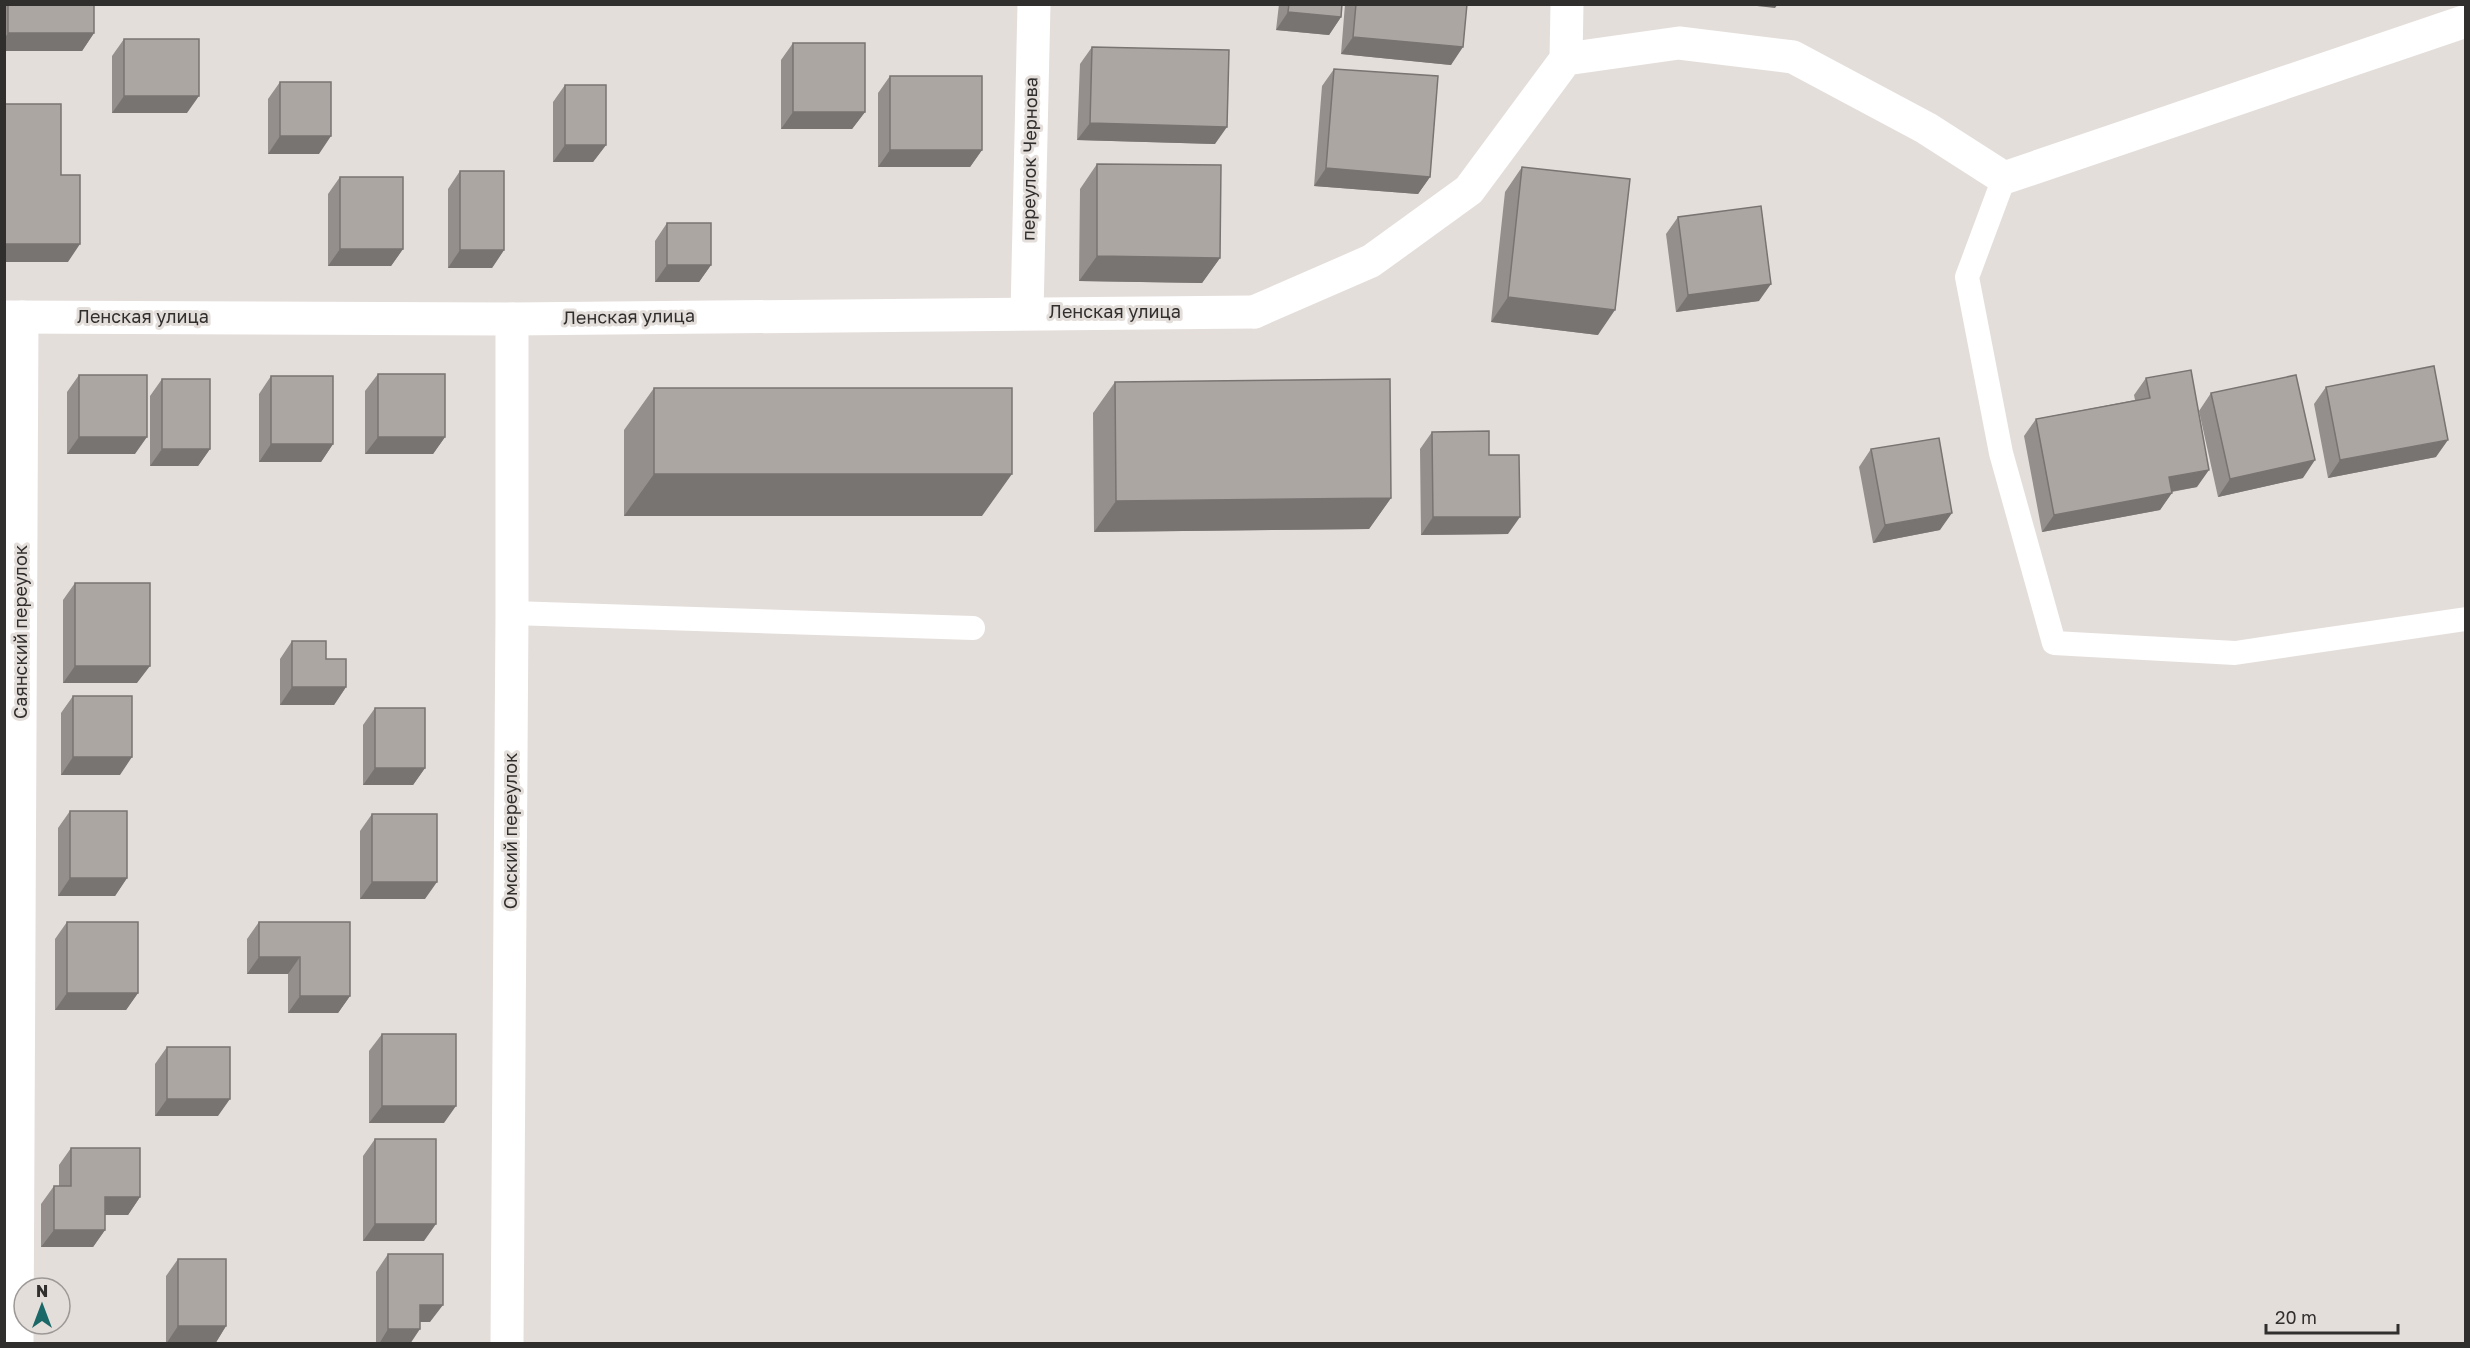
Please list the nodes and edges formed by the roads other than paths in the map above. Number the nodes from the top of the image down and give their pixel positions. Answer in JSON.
{"nodes":[{"id":1,"x":1034,"y":4,"type":"edge"},
{"id":2,"x":1567,"y":4,"type":"edge"},
{"id":3,"x":2466,"y":21,"type":"edge"},
{"id":4,"x":1566,"y":59,"type":"junction"},
{"id":5,"x":2004,"y":178,"type":"junction"},
{"id":6,"x":1027,"y":313,"type":"junction"},
{"id":7,"x":13,"y":317,"type":"edge"},
{"id":8,"x":512,"y":319,"type":"junction"},
{"id":9,"x":512,"y":613,"type":"junction"},
{"id":10,"x":2466,"y":619,"type":"edge"},
{"id":11,"x":973,"y":628,"type":"dead end"},
{"id":12,"x":17,"y":1344,"type":"edge"},
{"id":13,"x":507,"y":1344,"type":"edge"}],
"edges":[{"from":1,"to":6,"type":"street","name":"переулок Чернова"},
{"from":2,"to":4,"type":"street"},
{"from":3,"to":5,"type":"street"},
{"from":4,"to":5,"type":"street"},
{"from":4,"to":6,"type":"street","name":"Ленская улица"},
{"from":5,"to":10,"type":"lane"},
{"from":6,"to":8,"type":"street","name":"Ленская улица"},
{"from":7,"to":8,"type":"street","name":"Ленская улица"},
{"from":7,"to":12,"type":"street","name":"Саянский переулок"},
{"from":8,"to":9,"type":"street","name":"Омский переулок"},
{"from":9,"to":11,"type":"lane"},
{"from":9,"to":13,"type":"street","name":"Омский переулок"}]}
